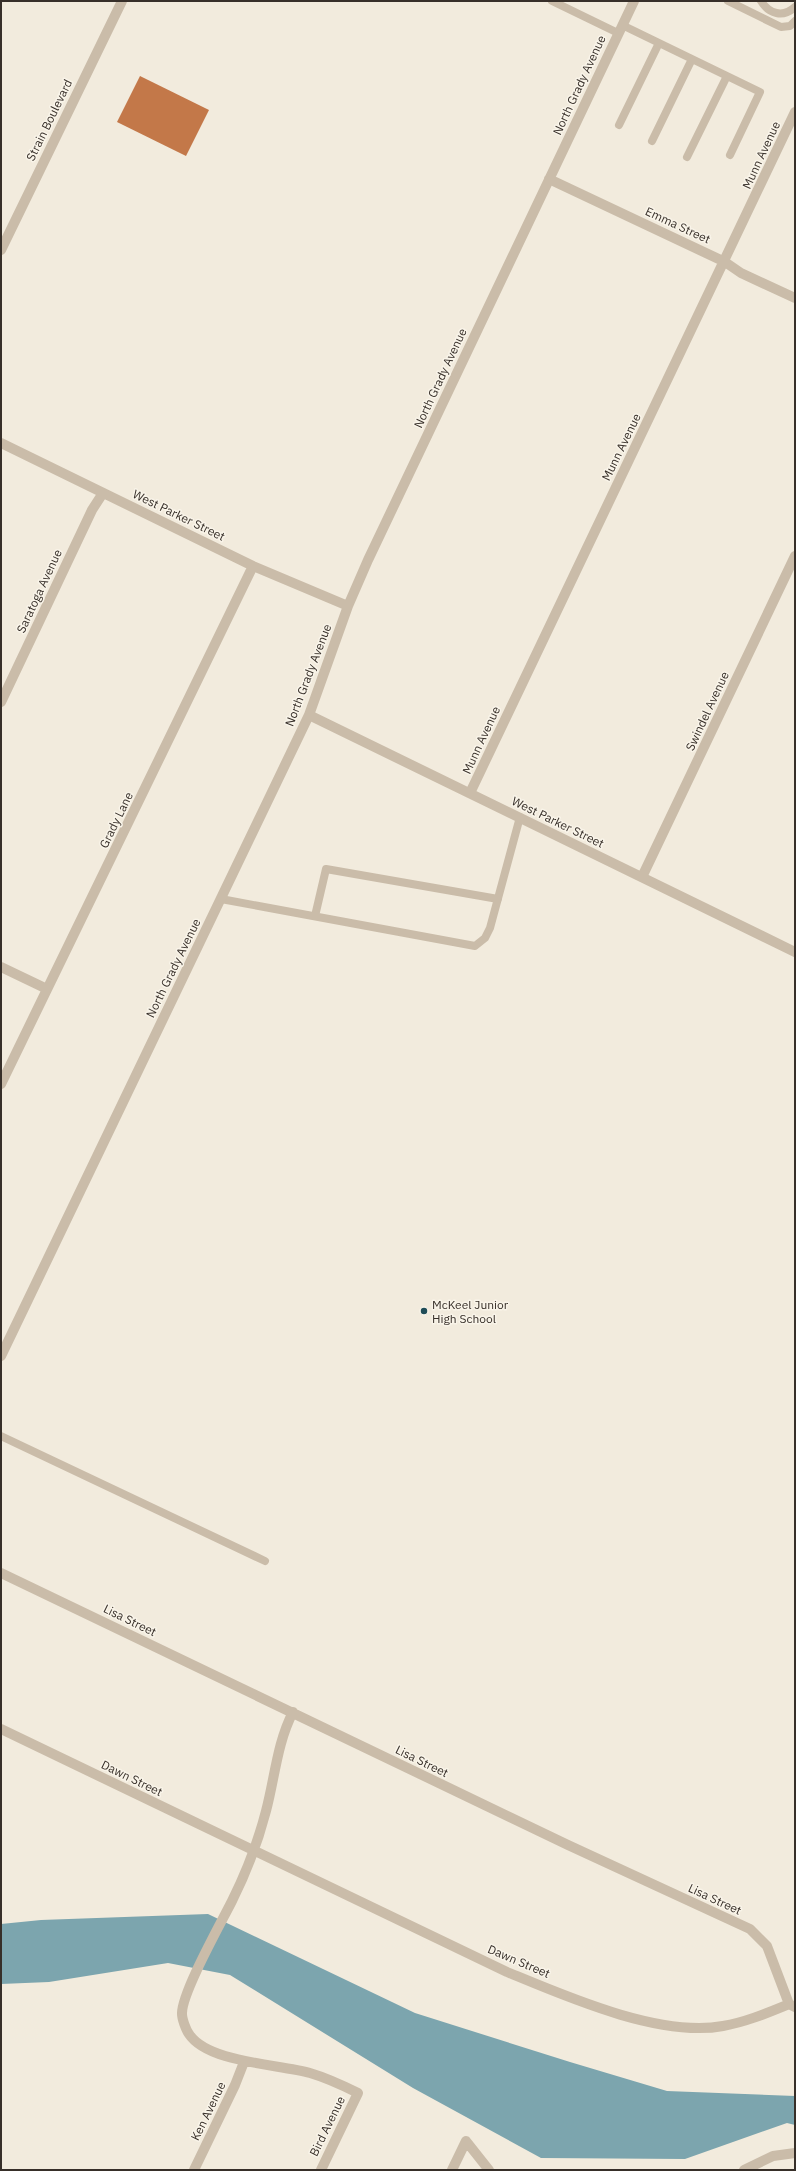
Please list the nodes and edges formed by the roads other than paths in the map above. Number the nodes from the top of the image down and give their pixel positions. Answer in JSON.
{"nodes":[{"id":1,"x":122,"y":1,"type":"edge"},
{"id":2,"x":552,"y":1,"type":"edge"},
{"id":3,"x":634,"y":1,"type":"edge"},
{"id":4,"x":728,"y":1,"type":"edge"},
{"id":5,"x":760,"y":1,"type":"edge"},
{"id":6,"x":741,"y":4,"type":"edge"},
{"id":7,"x":795,"y":7,"type":"edge"},
{"id":8,"x":792,"y":23,"type":"edge"},
{"id":9,"x":620,"y":29,"type":"junction"},
{"id":10,"x":659,"y":43,"type":"junction"},
{"id":11,"x":692,"y":59,"type":"junction"},
{"id":12,"x":727,"y":76,"type":"junction"},
{"id":13,"x":795,"y":112,"type":"edge"},
{"id":14,"x":619,"y":125,"type":"dead end"},
{"id":15,"x":652,"y":141,"type":"dead end"},
{"id":16,"x":730,"y":156,"type":"dead end"},
{"id":17,"x":687,"y":157,"type":"dead end"},
{"id":18,"x":549,"y":178,"type":"junction"},
{"id":19,"x":1,"y":250,"type":"edge"},
{"id":20,"x":725,"y":262,"type":"junction"},
{"id":21,"x":795,"y":298,"type":"edge"},
{"id":22,"x":1,"y":443,"type":"edge"},
{"id":23,"x":103,"y":493,"type":"junction"},
{"id":24,"x":795,"y":556,"type":"edge"},
{"id":25,"x":253,"y":566,"type":"junction"},
{"id":26,"x":348,"y":606,"type":"junction"},
{"id":27,"x":1,"y":702,"type":"edge"},
{"id":28,"x":309,"y":715,"type":"junction"},
{"id":29,"x":470,"y":793,"type":"junction"},
{"id":30,"x":520,"y":817,"type":"junction"},
{"id":31,"x":642,"y":877,"type":"junction"},
{"id":32,"x":221,"y":899,"type":"junction"},
{"id":33,"x":498,"y":899,"type":"junction"},
{"id":34,"x":315,"y":916,"type":"junction"},
{"id":35,"x":795,"y":952,"type":"edge"},
{"id":36,"x":1,"y":967,"type":"edge"},
{"id":37,"x":47,"y":989,"type":"junction"},
{"id":38,"x":1,"y":1084,"type":"edge"},
{"id":39,"x":1,"y":1356,"type":"edge"},
{"id":40,"x":1,"y":1436,"type":"edge"},
{"id":41,"x":265,"y":1561,"type":"dead end"},
{"id":42,"x":1,"y":1573,"type":"edge"},
{"id":43,"x":293,"y":1712,"type":"junction"},
{"id":44,"x":1,"y":1729,"type":"edge"},
{"id":45,"x":252,"y":1850,"type":"junction"},
{"id":46,"x":792,"y":2005,"type":"edge"},
{"id":47,"x":244,"y":2062,"type":"junction"},
{"id":48,"x":795,"y":2153,"type":"edge"},
{"id":49,"x":194,"y":2170,"type":"edge"},
{"id":50,"x":321,"y":2170,"type":"edge"},
{"id":51,"x":452,"y":2170,"type":"edge"},
{"id":52,"x":489,"y":2170,"type":"edge"},
{"id":53,"x":744,"y":2170,"type":"edge"}],
"edges":[{"from":1,"to":19,"type":"street","name":"Strain Boulevard"},
{"from":2,"to":9,"type":"lane"},
{"from":3,"to":9,"type":"street","name":"North Grady Avenue"},
{"from":4,"to":6,"type":"lane"},
{"from":5,"to":7,"type":"lane"},
{"from":6,"to":8,"type":"lane"},
{"from":9,"to":10,"type":"lane"},
{"from":9,"to":18,"type":"street","name":"North Grady Avenue"},
{"from":10,"to":11,"type":"lane"},
{"from":10,"to":14,"type":"lane"},
{"from":11,"to":12,"type":"lane"},
{"from":11,"to":15,"type":"lane"},
{"from":12,"to":16,"type":"lane"},
{"from":12,"to":17,"type":"lane"},
{"from":13,"to":20,"type":"street","name":"Munn Avenue"},
{"from":18,"to":20,"type":"street","name":"Emma Street"},
{"from":18,"to":26,"type":"street","name":"North Grady Avenue"},
{"from":20,"to":21,"type":"street","name":"Emma Street"},
{"from":20,"to":29,"type":"street","name":"Munn Avenue"},
{"from":22,"to":23,"type":"street","name":"West Parker Street"},
{"from":23,"to":25,"type":"street","name":"West Parker Street"},
{"from":23,"to":27,"type":"street","name":"Saratoga Avenue"},
{"from":24,"to":31,"type":"street","name":"Swindel Avenue"},
{"from":25,"to":26,"type":"street","name":"West Parker Street"},
{"from":25,"to":37,"type":"street","name":"Grady Lane"},
{"from":26,"to":28,"type":"street","name":"North Grady Avenue"},
{"from":28,"to":29,"type":"street","name":"West Parker Street"},
{"from":28,"to":32,"type":"street","name":"North Grady Avenue"},
{"from":29,"to":30,"type":"street","name":"West Parker Street"},
{"from":30,"to":31,"type":"street","name":"West Parker Street"},
{"from":30,"to":33,"type":"lane"},
{"from":31,"to":35,"type":"street","name":"West Parker Street"},
{"from":32,"to":34,"type":"lane"},
{"from":32,"to":39,"type":"street","name":"North Grady Avenue"},
{"from":33,"to":34,"type":"lane"},
{"from":33,"to":34,"type":"lane"},
{"from":36,"to":37,"type":"street"},
{"from":37,"to":38,"type":"street","name":"Grady Lane"},
{"from":40,"to":41,"type":"lane"},
{"from":42,"to":43,"type":"street","name":"Lisa Street"},
{"from":43,"to":45,"type":"street"},
{"from":43,"to":46,"type":"street","name":"Lisa Street"},
{"from":44,"to":45,"type":"street","name":"Dawn Street"},
{"from":45,"to":46,"type":"street","name":"Dawn Street"},
{"from":45,"to":47,"type":"street"},
{"from":47,"to":49,"type":"street","name":"Ken Avenue"},
{"from":47,"to":50,"type":"street","name":"Bird Avenue"},
{"from":48,"to":53,"type":"street"},
{"from":51,"to":52,"type":"street"}]}
